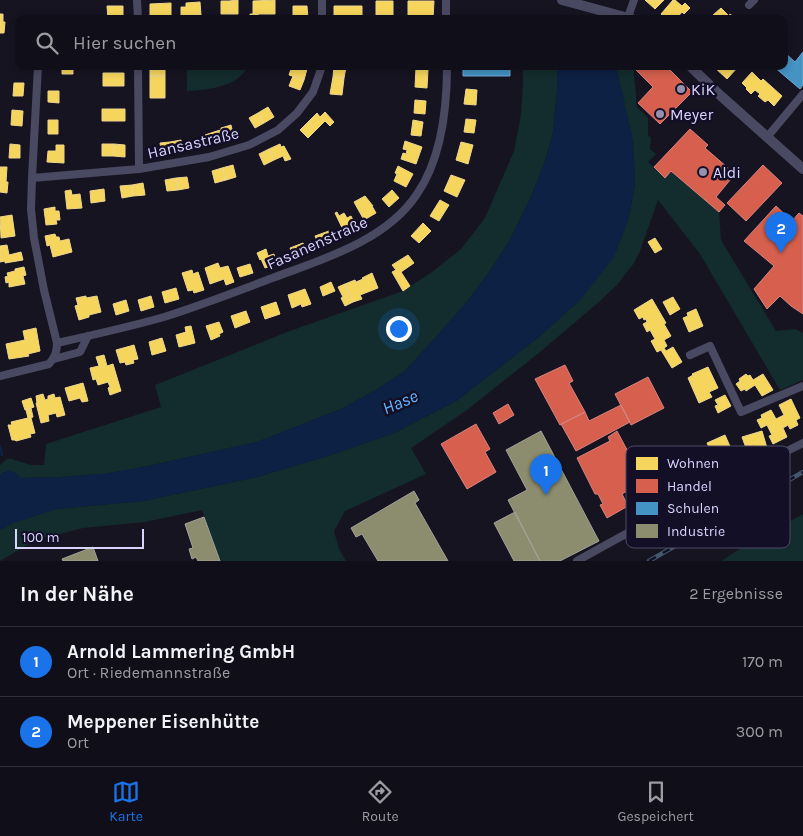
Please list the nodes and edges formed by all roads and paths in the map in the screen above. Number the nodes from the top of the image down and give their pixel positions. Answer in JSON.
{"nodes":[{"id":1,"x":137,"y":0,"type":"edge"},
{"id":2,"x":322,"y":0,"type":"edge"},
{"id":3,"x":446,"y":0,"type":"edge"},
{"id":4,"x":562,"y":0,"type":"edge"},
{"id":5,"x":634,"y":0,"type":"edge"},
{"id":6,"x":138,"y":15,"type":"edge"},
{"id":7,"x":322,"y":15,"type":"edge"},
{"id":8,"x":446,"y":15,"type":"edge"},
{"id":9,"x":620,"y":15,"type":"edge"},
{"id":10,"x":631,"y":15,"type":"edge"},
{"id":11,"x":38,"y":70,"type":"edge"},
{"id":12,"x":138,"y":70,"type":"edge"},
{"id":13,"x":321,"y":70,"type":"edge"},
{"id":14,"x":447,"y":70,"type":"edge"},
{"id":15,"x":694,"y":70,"type":"edge"},
{"id":16,"x":803,"y":94,"type":"edge"},
{"id":17,"x":768,"y":136,"type":"junction"},
{"id":18,"x":803,"y":168,"type":"edge"},
{"id":19,"x":139,"y":169,"type":"junction"},
{"id":20,"x":32,"y":178,"type":"junction"},
{"id":21,"x":88,"y":336,"type":"junction"},
{"id":22,"x":57,"y":343,"type":"junction"},
{"id":23,"x":690,"y":355,"type":"dead end"},
{"id":24,"x":54,"y":359,"type":"junction"},
{"id":25,"x":0,"y":376,"type":"edge"},
{"id":26,"x":803,"y":386,"type":"edge"},
{"id":27,"x":803,"y":443,"type":"edge"},
{"id":28,"x":790,"y":450,"type":"edge"},
{"id":29,"x":626,"y":533,"type":"edge"},
{"id":30,"x":577,"y":561,"type":"edge"}],
"edges":[{"from":1,"to":6,"type":"street"},
{"from":2,"to":7,"type":"street"},
{"from":3,"to":8,"type":"street"},
{"from":4,"to":9,"type":"street"},
{"from":5,"to":10,"type":"street"},
{"from":11,"to":20,"type":"street"},
{"from":12,"to":19,"type":"street"},
{"from":13,"to":19,"type":"street","name":"Hansastraße"},
{"from":14,"to":21,"type":"street","name":"Fasanenstraße"},
{"from":15,"to":17,"type":"street"},
{"from":16,"to":17,"type":"street"},
{"from":17,"to":18,"type":"street"},
{"from":19,"to":20,"type":"street","name":"Hansastraße"},
{"from":20,"to":22,"type":"street"},
{"from":21,"to":22,"type":"street","name":"Fasanenstraße"},
{"from":21,"to":24,"type":"street"},
{"from":22,"to":24,"type":"street"},
{"from":23,"to":26,"type":"street"},
{"from":24,"to":25,"type":"street"},
{"from":27,"to":28,"type":"street"},
{"from":29,"to":30,"type":"street"}]}
